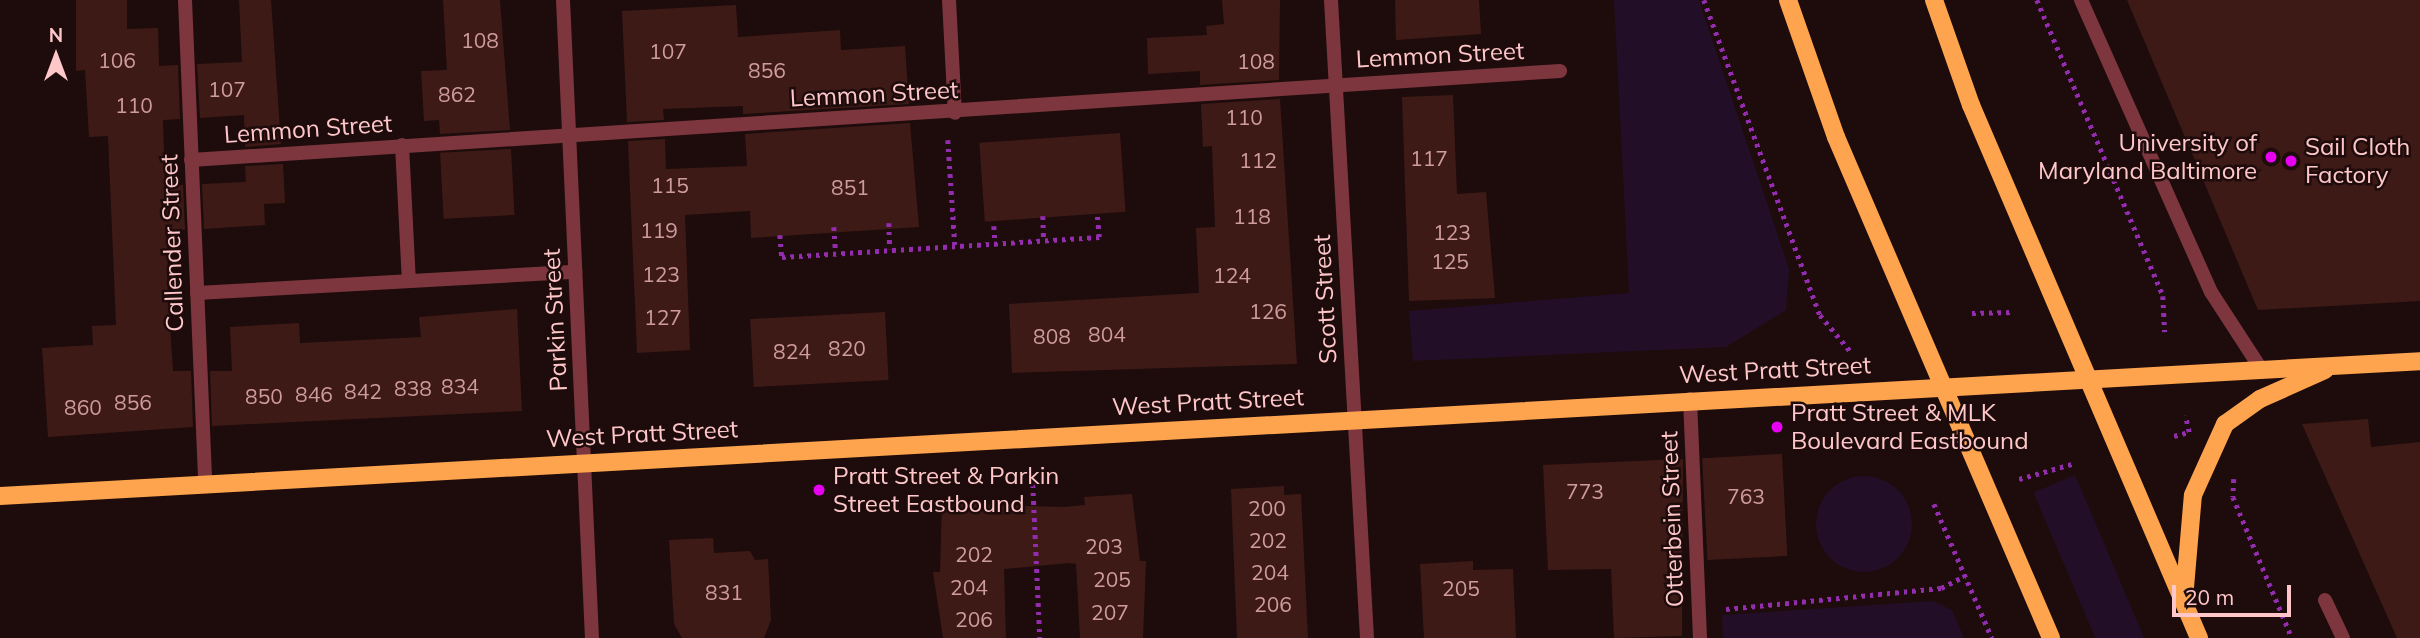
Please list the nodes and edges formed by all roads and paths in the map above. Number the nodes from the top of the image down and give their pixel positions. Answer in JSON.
{"nodes":[{"id":1,"x":185,"y":0,"type":"edge"},
{"id":2,"x":563,"y":0,"type":"edge"},
{"id":3,"x":949,"y":0,"type":"edge"},
{"id":4,"x":1331,"y":0,"type":"edge"},
{"id":5,"x":1704,"y":0,"type":"edge"},
{"id":6,"x":1788,"y":0,"type":"edge"},
{"id":7,"x":1934,"y":0,"type":"edge"},
{"id":8,"x":2038,"y":0,"type":"edge"},
{"id":9,"x":2081,"y":0,"type":"edge"},
{"id":10,"x":1560,"y":71,"type":"dead end"},
{"id":11,"x":1335,"y":84,"type":"junction"},
{"id":12,"x":955,"y":113,"type":"junction"},
{"id":13,"x":569,"y":133,"type":"junction"},
{"id":14,"x":948,"y":136,"type":"dead end"},
{"id":15,"x":402,"y":145,"type":"junction"},
{"id":16,"x":191,"y":160,"type":"junction"},
{"id":17,"x":1097,"y":213,"type":"dead end"},
{"id":18,"x":1042,"y":216,"type":"dead end"},
{"id":19,"x":889,"y":223,"type":"dead end"},
{"id":20,"x":994,"y":226,"type":"dead end"},
{"id":21,"x":834,"y":227,"type":"dead end"},
{"id":22,"x":780,"y":234,"type":"dead end"},
{"id":23,"x":1044,"y":240,"type":"junction"},
{"id":24,"x":995,"y":242,"type":"junction"},
{"id":25,"x":956,"y":245,"type":"junction"},
{"id":26,"x":891,"y":249,"type":"junction"},
{"id":27,"x":836,"y":253,"type":"junction"},
{"id":28,"x":575,"y":272,"type":"junction"},
{"id":29,"x":410,"y":281,"type":"junction"},
{"id":30,"x":197,"y":293,"type":"junction"},
{"id":31,"x":2014,"y":312,"type":"dead end"},
{"id":32,"x":1972,"y":313,"type":"dead end"},
{"id":33,"x":2165,"y":332,"type":"dead end"},
{"id":34,"x":1851,"y":352,"type":"dead end"},
{"id":35,"x":2420,"y":361,"type":"edge"},
{"id":36,"x":2338,"y":365,"type":"junction"},
{"id":37,"x":2261,"y":369,"type":"junction"},
{"id":38,"x":2087,"y":378,"type":"junction"},
{"id":39,"x":1943,"y":385,"type":"junction"},
{"id":40,"x":1690,"y":399,"type":"junction"},
{"id":41,"x":2185,"y":415,"type":"dead end"},
{"id":42,"x":1355,"y":418,"type":"junction"},
{"id":43,"x":2174,"y":436,"type":"dead end"},
{"id":44,"x":584,"y":462,"type":"junction"},
{"id":45,"x":2075,"y":463,"type":"dead end"},
{"id":46,"x":2235,"y":474,"type":"dead end"},
{"id":47,"x":2019,"y":480,"type":"dead end"},
{"id":48,"x":205,"y":484,"type":"junction"},
{"id":49,"x":1033,"y":484,"type":"dead end"},
{"id":50,"x":0,"y":496,"type":"edge"},
{"id":51,"x":1934,"y":504,"type":"dead end"},
{"id":52,"x":1965,"y":576,"type":"junction"},
{"id":53,"x":2325,"y":600,"type":"dead end"},
{"id":54,"x":2184,"y":603,"type":"junction"},
{"id":55,"x":1714,"y":610,"type":"dead end"},
{"id":56,"x":592,"y":638,"type":"edge"},
{"id":57,"x":1040,"y":638,"type":"edge"},
{"id":58,"x":1367,"y":638,"type":"edge"},
{"id":59,"x":1700,"y":638,"type":"edge"},
{"id":60,"x":1992,"y":638,"type":"edge"},
{"id":61,"x":2051,"y":638,"type":"edge"},
{"id":62,"x":2199,"y":638,"type":"edge"},
{"id":63,"x":2292,"y":638,"type":"edge"},
{"id":64,"x":2343,"y":638,"type":"edge"}],
"edges":[{"from":1,"to":16,"type":"street","name":"Callender Street"},
{"from":2,"to":13,"type":"street","name":"Parkin Street"},
{"from":3,"to":12,"type":"street"},
{"from":4,"to":11,"type":"street","name":"Scott Street"},
{"from":5,"to":34,"type":"path"},
{"from":6,"to":39,"type":"main road"},
{"from":7,"to":38,"type":"main road"},
{"from":8,"to":33,"type":"path"},
{"from":9,"to":37,"type":"street"},
{"from":10,"to":11,"type":"street","name":"Lemmon Street"},
{"from":11,"to":12,"type":"street","name":"Lemmon Street"},
{"from":11,"to":42,"type":"street","name":"Scott Street"},
{"from":12,"to":13,"type":"street","name":"Lemmon Street"},
{"from":13,"to":15,"type":"street","name":"Lemmon Street"},
{"from":13,"to":28,"type":"street","name":"Parkin Street"},
{"from":14,"to":25,"type":"path"},
{"from":15,"to":16,"type":"street","name":"Lemmon Street"},
{"from":15,"to":29,"type":"street"},
{"from":16,"to":30,"type":"street","name":"Callender Street"},
{"from":17,"to":23,"type":"path"},
{"from":18,"to":23,"type":"path"},
{"from":19,"to":26,"type":"path"},
{"from":20,"to":24,"type":"path"},
{"from":21,"to":27,"type":"path"},
{"from":22,"to":27,"type":"path"},
{"from":23,"to":24,"type":"path"},
{"from":24,"to":25,"type":"path"},
{"from":25,"to":26,"type":"path"},
{"from":26,"to":27,"type":"path"},
{"from":28,"to":29,"type":"street"},
{"from":28,"to":44,"type":"street","name":"Parkin Street"},
{"from":29,"to":30,"type":"street"},
{"from":30,"to":48,"type":"street","name":"Callender Street"},
{"from":31,"to":32,"type":"path"},
{"from":35,"to":36,"type":"main road","name":"West Pratt Street"},
{"from":36,"to":37,"type":"main road","name":"West Pratt Street"},
{"from":36,"to":54,"type":"main road"},
{"from":37,"to":38,"type":"main road","name":"West Pratt Street"},
{"from":38,"to":39,"type":"main road","name":"West Pratt Street"},
{"from":38,"to":54,"type":"main road"},
{"from":39,"to":40,"type":"main road","name":"West Pratt Street"},
{"from":39,"to":61,"type":"main road"},
{"from":40,"to":42,"type":"main road","name":"West Pratt Street"},
{"from":40,"to":59,"type":"street","name":"Otterbein Street"},
{"from":41,"to":43,"type":"path"},
{"from":42,"to":44,"type":"main road","name":"West Pratt Street"},
{"from":42,"to":58,"type":"street","name":"Scott Street"},
{"from":44,"to":48,"type":"main road","name":"West Pratt Street"},
{"from":44,"to":56,"type":"street","name":"Parkin Street"},
{"from":45,"to":47,"type":"path"},
{"from":46,"to":63,"type":"path"},
{"from":48,"to":50,"type":"main road","name":"West Pratt Street"},
{"from":49,"to":57,"type":"path"},
{"from":51,"to":52,"type":"path"},
{"from":52,"to":55,"type":"path"},
{"from":52,"to":60,"type":"path"},
{"from":53,"to":64,"type":"street"},
{"from":54,"to":62,"type":"main road"}]}
